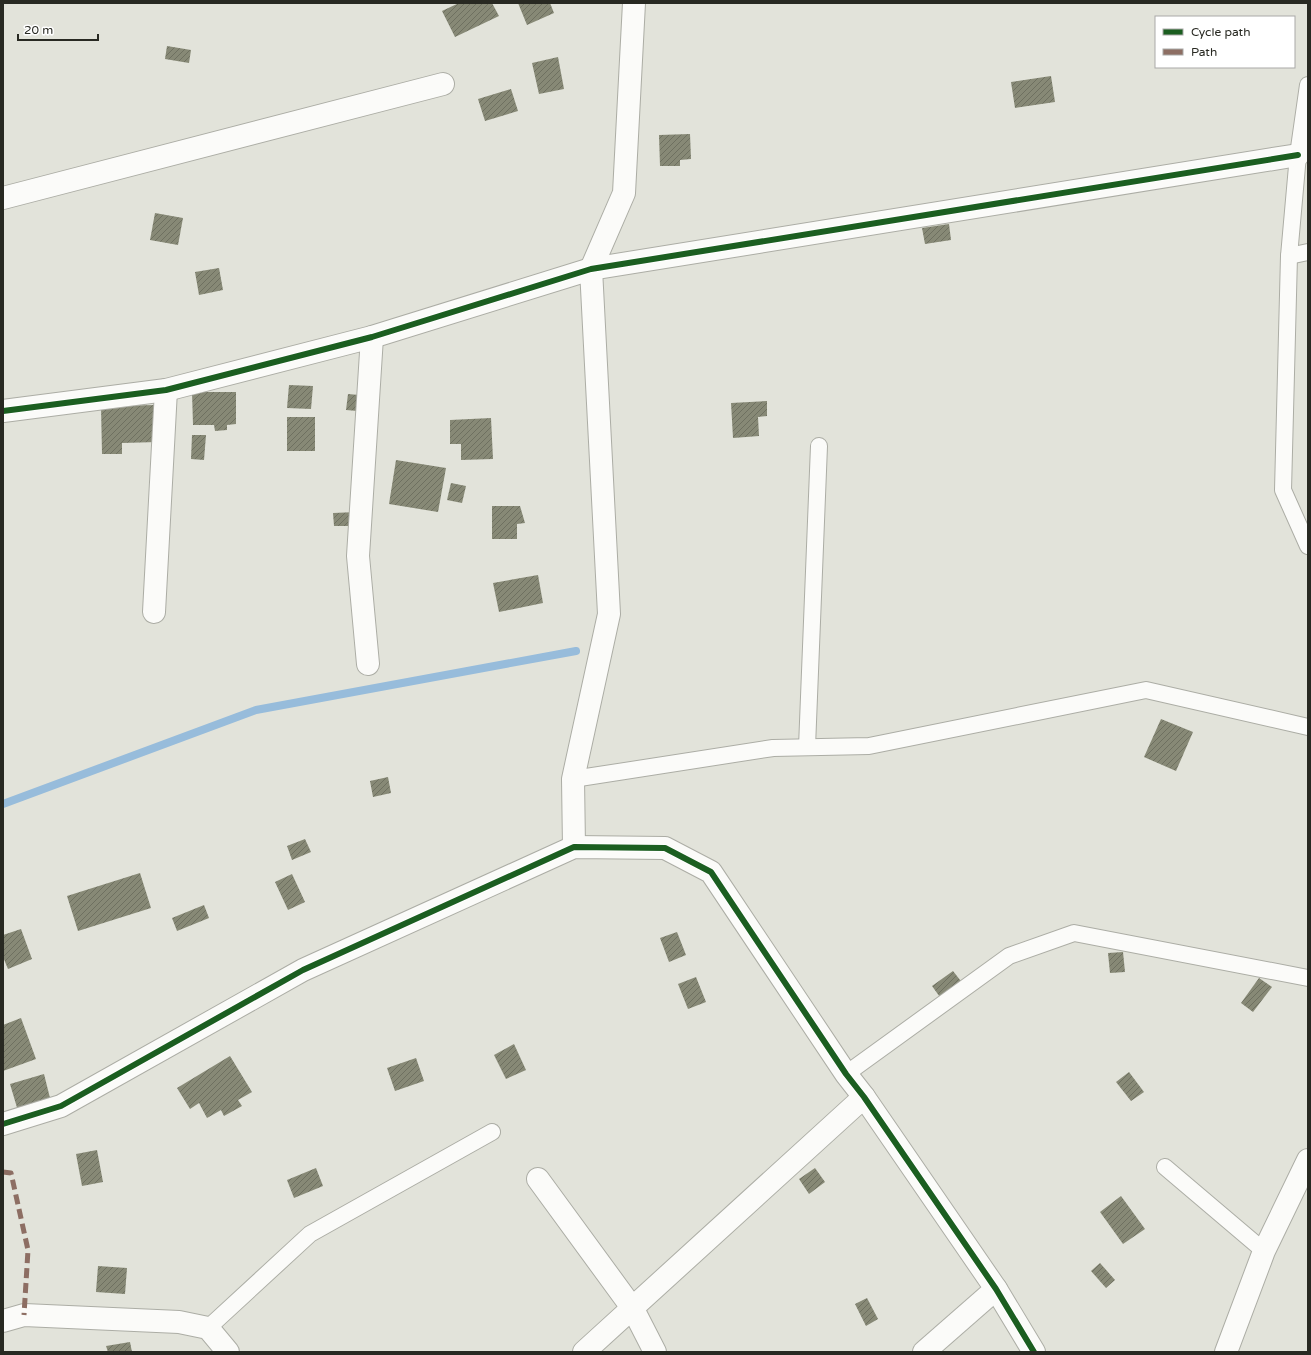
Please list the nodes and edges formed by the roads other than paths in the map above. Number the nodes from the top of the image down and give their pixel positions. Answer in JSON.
{"nodes":[{"id":1,"x":634,"y":3,"type":"edge"},
{"id":2,"x":443,"y":84,"type":"dead end"},
{"id":3,"x":1308,"y":85,"type":"edge"},
{"id":4,"x":1298,"y":155,"type":"junction"},
{"id":5,"x":3,"y":198,"type":"edge"},
{"id":6,"x":1308,"y":252,"type":"edge"},
{"id":7,"x":1289,"y":256,"type":"junction"},
{"id":8,"x":591,"y":269,"type":"junction"},
{"id":9,"x":372,"y":337,"type":"junction"},
{"id":10,"x":166,"y":390,"type":"junction"},
{"id":11,"x":3,"y":411,"type":"edge"},
{"id":12,"x":819,"y":446,"type":"dead end"},
{"id":13,"x":1308,"y":546,"type":"edge"},
{"id":14,"x":154,"y":612,"type":"dead end"},
{"id":15,"x":368,"y":664,"type":"dead end"},
{"id":16,"x":1308,"y":727,"type":"edge"},
{"id":17,"x":807,"y":747,"type":"junction"},
{"id":18,"x":573,"y":779,"type":"junction"},
{"id":19,"x":574,"y":847,"type":"junction"},
{"id":20,"x":1308,"y":978,"type":"edge"},
{"id":21,"x":846,"y":1074,"type":"junction"},
{"id":22,"x":864,"y":1097,"type":"junction"},
{"id":23,"x":3,"y":1124,"type":"edge"},
{"id":24,"x":492,"y":1132,"type":"dead end"},
{"id":25,"x":1308,"y":1160,"type":"edge"},
{"id":26,"x":1165,"y":1167,"type":"dead end"},
{"id":27,"x":538,"y":1179,"type":"dead end"},
{"id":28,"x":1264,"y":1251,"type":"junction"},
{"id":29,"x":996,"y":1289,"type":"junction"},
{"id":30,"x":633,"y":1309,"type":"junction"},
{"id":31,"x":3,"y":1321,"type":"edge"},
{"id":32,"x":208,"y":1328,"type":"junction"},
{"id":33,"x":228,"y":1352,"type":"edge"},
{"id":34,"x":584,"y":1352,"type":"edge"},
{"id":35,"x":655,"y":1352,"type":"edge"},
{"id":36,"x":924,"y":1352,"type":"edge"},
{"id":37,"x":1034,"y":1352,"type":"edge"},
{"id":38,"x":1226,"y":1352,"type":"edge"}],
"edges":[{"from":1,"to":8,"type":"street"},
{"from":2,"to":5,"type":"street"},
{"from":3,"to":4,"type":"lane"},
{"from":4,"to":7,"type":"lane"},
{"from":4,"to":8,"type":"street"},
{"from":6,"to":7,"type":"lane"},
{"from":7,"to":13,"type":"lane"},
{"from":8,"to":9,"type":"street"},
{"from":8,"to":18,"type":"street"},
{"from":9,"to":10,"type":"street"},
{"from":9,"to":15,"type":"street"},
{"from":10,"to":11,"type":"street"},
{"from":10,"to":14,"type":"street"},
{"from":12,"to":17,"type":"lane"},
{"from":16,"to":17,"type":"lane"},
{"from":17,"to":18,"type":"lane"},
{"from":18,"to":19,"type":"street"},
{"from":19,"to":21,"type":"street"},
{"from":19,"to":23,"type":"street"},
{"from":20,"to":21,"type":"lane"},
{"from":21,"to":22,"type":"street"},
{"from":22,"to":29,"type":"street"},
{"from":22,"to":30,"type":"street"},
{"from":24,"to":32,"type":"lane"},
{"from":25,"to":28,"type":"street"},
{"from":26,"to":28,"type":"lane"},
{"from":27,"to":30,"type":"street"},
{"from":28,"to":38,"type":"street"},
{"from":29,"to":36,"type":"street"},
{"from":29,"to":37,"type":"street"},
{"from":30,"to":34,"type":"street"},
{"from":30,"to":35,"type":"street"},
{"from":31,"to":32,"type":"street"},
{"from":32,"to":33,"type":"street"}]}
